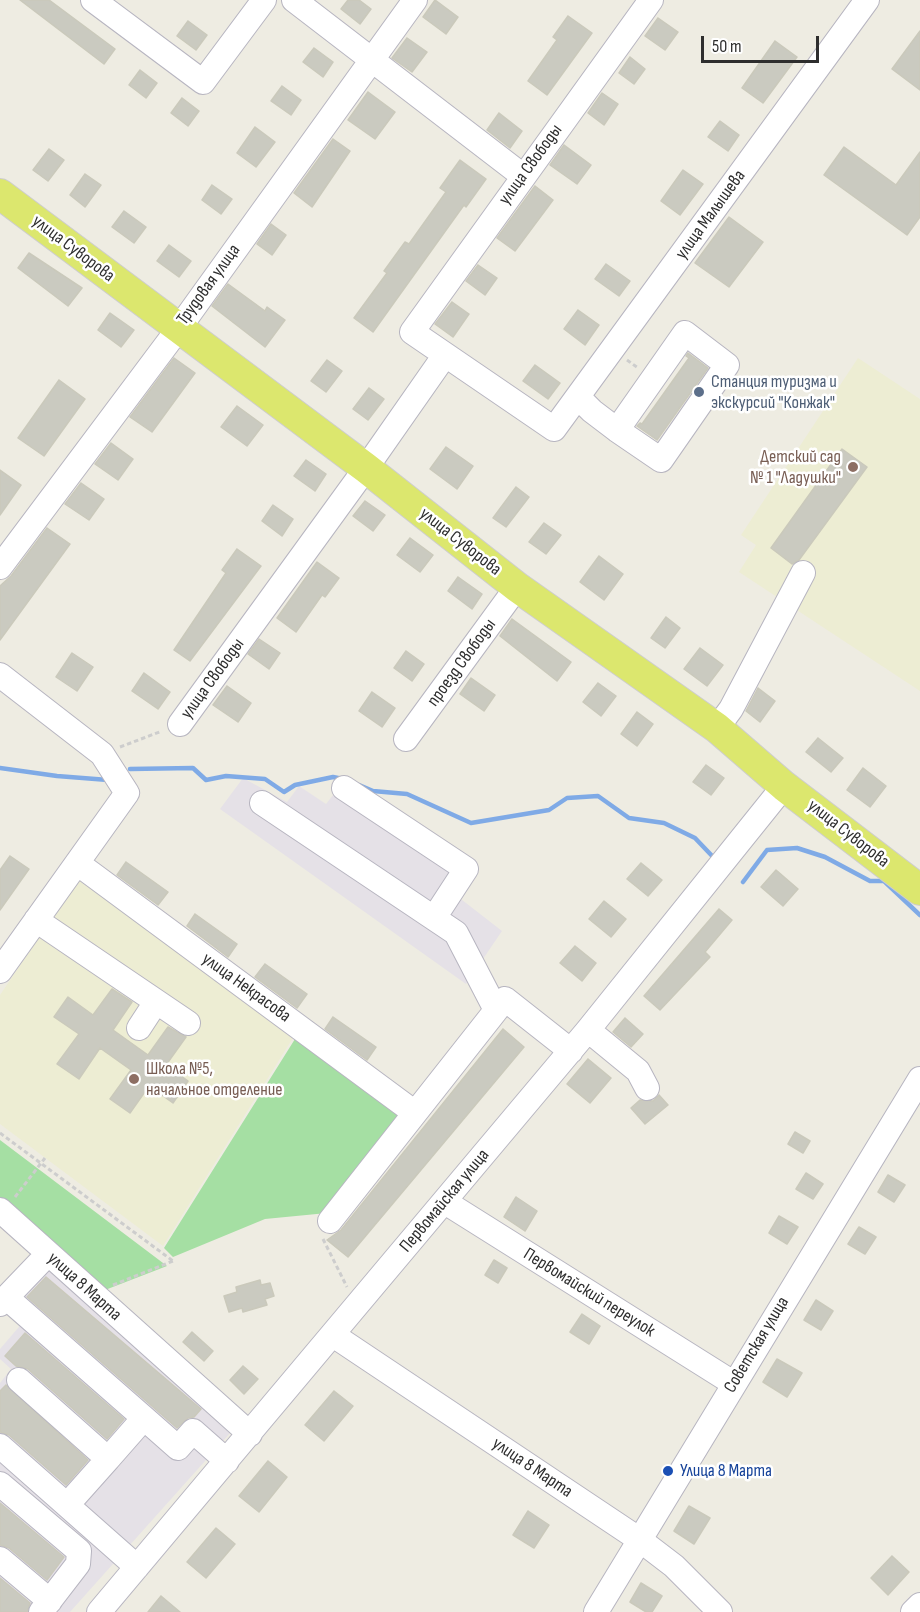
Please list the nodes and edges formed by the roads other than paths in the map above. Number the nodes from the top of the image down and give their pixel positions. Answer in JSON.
{"nodes":[{"id":1,"x":93,"y":0,"type":"edge"},
{"id":2,"x":264,"y":0,"type":"edge"},
{"id":3,"x":294,"y":0,"type":"edge"},
{"id":4,"x":415,"y":0,"type":"edge"},
{"id":5,"x":651,"y":0,"type":"edge"},
{"id":6,"x":867,"y":0,"type":"edge"},
{"id":7,"x":373,"y":59,"type":"junction"},
{"id":8,"x":523,"y":176,"type":"junction"},
{"id":9,"x":0,"y":194,"type":"edge"},
{"id":10,"x":179,"y":328,"type":"junction"},
{"id":11,"x":445,"y":354,"type":"junction"},
{"id":12,"x":578,"y":397,"type":"junction"},
{"id":13,"x":617,"y":429,"type":"junction"},
{"id":14,"x":366,"y":468,"type":"junction"},
{"id":15,"x":0,"y":567,"type":"edge"},
{"id":16,"x":804,"y":573,"type":"dead end"},
{"id":17,"x":517,"y":586,"type":"junction"},
{"id":18,"x":0,"y":675,"type":"edge"},
{"id":19,"x":180,"y":724,"type":"road end"},
{"id":20,"x":717,"y":728,"type":"junction"},
{"id":21,"x":406,"y":739,"type":"dead end"},
{"id":22,"x":784,"y":786,"type":"junction"},
{"id":23,"x":344,"y":788,"type":"dead end"},
{"id":24,"x":262,"y":803,"type":"dead end"},
{"id":25,"x":77,"y":864,"type":"junction"},
{"id":26,"x":920,"y":890,"type":"edge"},
{"id":27,"x":435,"y":918,"type":"junction"},
{"id":28,"x":36,"y":920,"type":"junction"},
{"id":29,"x":0,"y":971,"type":"edge"},
{"id":30,"x":156,"y":1002,"type":"junction"},
{"id":31,"x":496,"y":1010,"type":"junction"},
{"id":32,"x":188,"y":1023,"type":"dead end"},
{"id":33,"x":139,"y":1028,"type":"dead end"},
{"id":34,"x":588,"y":1030,"type":"junction"},
{"id":35,"x":571,"y":1051,"type":"junction"},
{"id":36,"x":920,"y":1078,"type":"edge"},
{"id":37,"x":647,"y":1088,"type":"dead end"},
{"id":38,"x":415,"y":1113,"type":"junction"},
{"id":39,"x":445,"y":1202,"type":"junction"},
{"id":40,"x":2,"y":1211,"type":"edge"},
{"id":41,"x":330,"y":1221,"type":"road end"},
{"id":42,"x":47,"y":1255,"type":"junction"},
{"id":43,"x":4,"y":1301,"type":"edge"},
{"id":44,"x":333,"y":1335,"type":"junction"},
{"id":45,"x":19,"y":1380,"type":"dead end"},
{"id":46,"x":734,"y":1383,"type":"junction"},
{"id":47,"x":144,"y":1418,"type":"junction"},
{"id":48,"x":250,"y":1434,"type":"junction"},
{"id":49,"x":0,"y":1446,"type":"edge"},
{"id":50,"x":108,"y":1459,"type":"junction"},
{"id":51,"x":227,"y":1461,"type":"junction"},
{"id":52,"x":0,"y":1484,"type":"edge"},
{"id":53,"x":68,"y":1505,"type":"junction"},
{"id":54,"x":640,"y":1540,"type":"junction"},
{"id":55,"x":0,"y":1559,"type":"edge"},
{"id":56,"x":138,"y":1567,"type":"junction"},
{"id":57,"x":920,"y":1605,"type":"edge"},
{"id":58,"x":46,"y":1607,"type":"edge"},
{"id":59,"x":99,"y":1612,"type":"edge"},
{"id":60,"x":596,"y":1612,"type":"edge"},
{"id":61,"x":720,"y":1612,"type":"edge"},
{"id":62,"x":913,"y":1612,"type":"edge"}],
"edges":[{"from":1,"to":2,"type":"street"},
{"from":3,"to":7,"type":"street"},
{"from":4,"to":7,"type":"street","name":"Трудовая улица"},
{"from":5,"to":8,"type":"street","name":"улица Свободы"},
{"from":6,"to":12,"type":"street","name":"улица Малышева"},
{"from":7,"to":8,"type":"street"},
{"from":7,"to":10,"type":"street","name":"Трудовая улица"},
{"from":8,"to":11,"type":"street","name":"улица Свободы"},
{"from":9,"to":10,"type":"main road","name":"улица Суворова"},
{"from":10,"to":14,"type":"main road","name":"улица Суворова"},
{"from":10,"to":15,"type":"street","name":"Трудовая улица"},
{"from":11,"to":12,"type":"street","name":"улица Малышева"},
{"from":11,"to":14,"type":"street","name":"улица Свободы"},
{"from":12,"to":13,"type":"street"},
{"from":13,"to":13,"type":"street"},
{"from":14,"to":17,"type":"main road","name":"улица Суворова"},
{"from":14,"to":19,"type":"street","name":"улица Свободы"},
{"from":16,"to":20,"type":"street"},
{"from":17,"to":20,"type":"main road","name":"улица Суворова"},
{"from":17,"to":21,"type":"street","name":"проезд Свободы"},
{"from":18,"to":25,"type":"street"},
{"from":20,"to":22,"type":"main road","name":"улица Суворова"},
{"from":22,"to":26,"type":"main road","name":"улица Суворова"},
{"from":22,"to":34,"type":"street","name":"Первомайская улица"},
{"from":23,"to":27,"type":"street"},
{"from":24,"to":27,"type":"street"},
{"from":25,"to":28,"type":"street"},
{"from":25,"to":38,"type":"street","name":"улица Некрасова"},
{"from":27,"to":31,"type":"street"},
{"from":28,"to":29,"type":"street"},
{"from":28,"to":30,"type":"street"},
{"from":30,"to":32,"type":"street"},
{"from":30,"to":33,"type":"street"},
{"from":31,"to":35,"type":"street"},
{"from":31,"to":38,"type":"street"},
{"from":34,"to":35,"type":"street","name":"Первомайская улица"},
{"from":34,"to":37,"type":"street"},
{"from":35,"to":39,"type":"street","name":"Первомайская улица"},
{"from":36,"to":46,"type":"street","name":"Советская улица"},
{"from":38,"to":41,"type":"street"},
{"from":39,"to":44,"type":"street","name":"Первомайская улица"},
{"from":39,"to":46,"type":"street","name":"Первомайский переулок"},
{"from":40,"to":42,"type":"street","name":"улица 8 Марта"},
{"from":42,"to":43,"type":"street"},
{"from":42,"to":48,"type":"street","name":"улица 8 Марта"},
{"from":43,"to":47,"type":"street"},
{"from":44,"to":48,"type":"street","name":"Первомайская улица"},
{"from":44,"to":54,"type":"street","name":"улица 8 Марта"},
{"from":45,"to":50,"type":"street"},
{"from":46,"to":54,"type":"street","name":"Советская улица"},
{"from":47,"to":50,"type":"street"},
{"from":47,"to":51,"type":"street"},
{"from":48,"to":51,"type":"street","name":"Первомайская улица"},
{"from":49,"to":53,"type":"street"},
{"from":50,"to":53,"type":"street"},
{"from":51,"to":56,"type":"street","name":"Первомайская улица"},
{"from":52,"to":58,"type":"street"},
{"from":53,"to":56,"type":"street"},
{"from":54,"to":60,"type":"street","name":"Советская улица"},
{"from":54,"to":61,"type":"street","name":"улица 8 Марта"},
{"from":55,"to":58,"type":"street"},
{"from":56,"to":59,"type":"street","name":"Первомайская улица"},
{"from":57,"to":62,"type":"street"}]}
